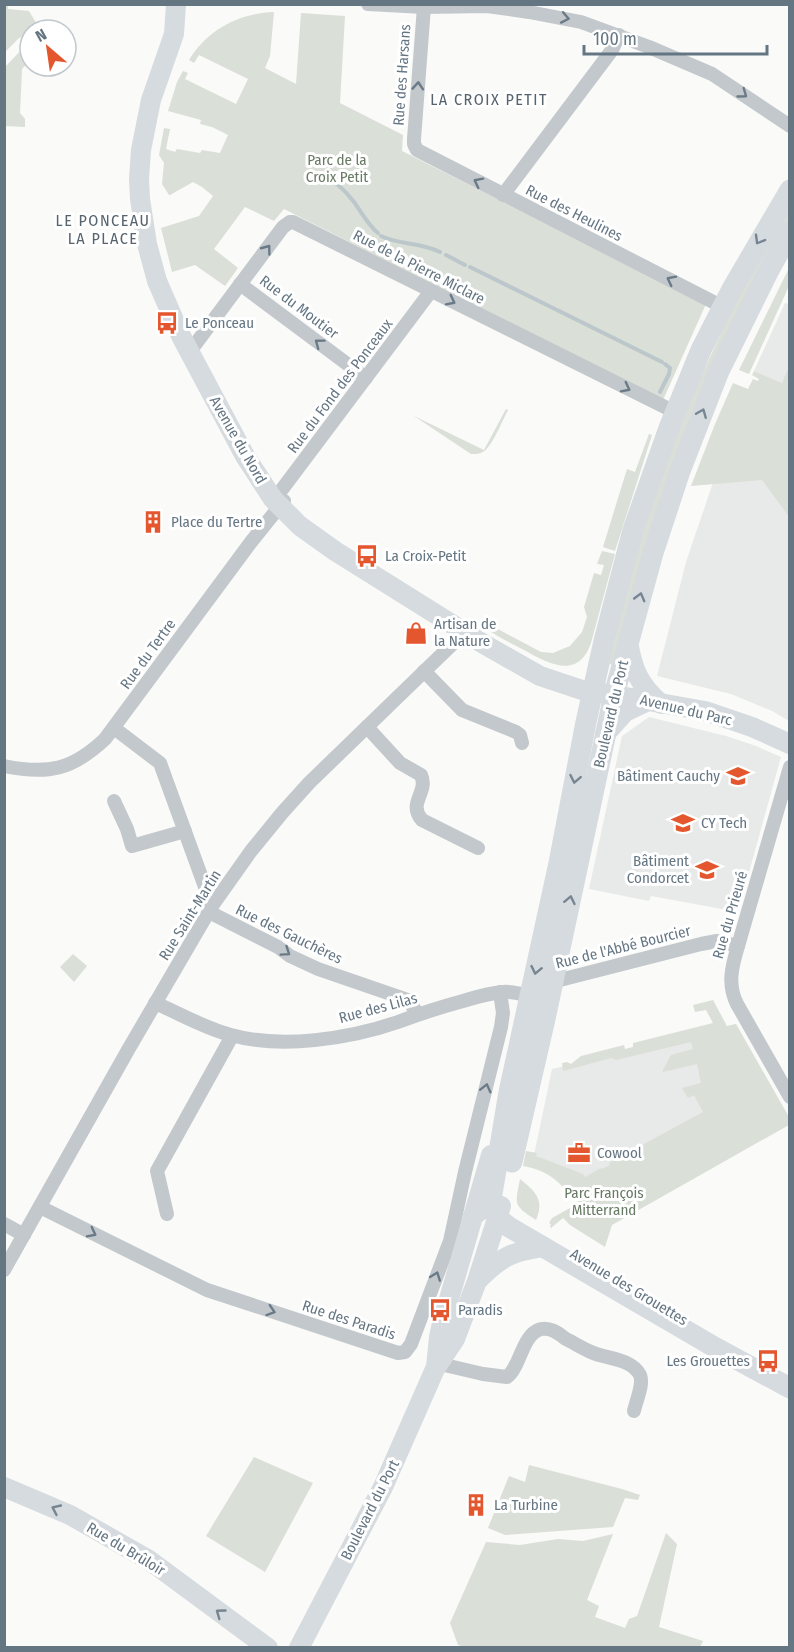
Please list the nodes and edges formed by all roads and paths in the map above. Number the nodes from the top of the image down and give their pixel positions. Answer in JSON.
{"nodes":[{"id":1,"x":176,"y":4,"type":"edge"},
{"id":2,"x":189,"y":4,"type":"edge"},
{"id":3,"x":368,"y":4,"type":"edge"},
{"id":4,"x":424,"y":7,"type":"junction"},
{"id":5,"x":619,"y":35,"type":"junction"},
{"id":6,"x":789,"y":126,"type":"edge"},
{"id":7,"x":414,"y":144,"type":"joint"},
{"id":8,"x":789,"y":190,"type":"edge"},
{"id":9,"x":503,"y":195,"type":"junction"},
{"id":10,"x":789,"y":232,"type":"edge"},
{"id":11,"x":240,"y":284,"type":"junction"},
{"id":12,"x":431,"y":291,"type":"junction"},
{"id":13,"x":723,"y":307,"type":"junction"},
{"id":14,"x":194,"y":346,"type":"junction"},
{"id":15,"x":366,"y":378,"type":"junction"},
{"id":16,"x":675,"y":412,"type":"junction"},
{"id":17,"x":279,"y":500,"type":"junction"},
{"id":18,"x":467,"y":630,"type":"junction"},
{"id":19,"x":628,"y":642,"type":"junction"},
{"id":20,"x":424,"y":671,"type":"junction"},
{"id":21,"x":602,"y":691,"type":"junction"},
{"id":22,"x":655,"y":702,"type":"junction"},
{"id":23,"x":366,"y":727,"type":"junction"},
{"id":24,"x":114,"y":728,"type":"junction"},
{"id":25,"x":605,"y":734,"type":"junction"},
{"id":26,"x":522,"y":743,"type":"dead end"},
{"id":27,"x":789,"y":744,"type":"edge"},
{"id":28,"x":4,"y":766,"type":"edge"},
{"id":29,"x":789,"y":767,"type":"edge"},
{"id":30,"x":114,"y":801,"type":"dead end"},
{"id":31,"x":185,"y":831,"type":"junction"},
{"id":32,"x":478,"y":848,"type":"dead end"},
{"id":33,"x":211,"y":909,"type":"junction"},
{"id":34,"x":738,"y":946,"type":"junction"},
{"id":35,"x":552,"y":982,"type":"junction"},
{"id":36,"x":500,"y":992,"type":"junction"},
{"id":37,"x":530,"y":996,"type":"junction"},
{"id":38,"x":155,"y":1003,"type":"junction"},
{"id":39,"x":418,"y":1014,"type":"junction"},
{"id":40,"x":232,"y":1036,"type":"junction"},
{"id":41,"x":509,"y":1092,"type":"junction"},
{"id":42,"x":789,"y":1097,"type":"edge"},
{"id":43,"x":40,"y":1207,"type":"junction"},
{"id":44,"x":497,"y":1209,"type":"junction"},
{"id":45,"x":167,"y":1214,"type":"dead end"},
{"id":46,"x":473,"y":1216,"type":"junction"},
{"id":47,"x":4,"y":1224,"type":"edge"},
{"id":48,"x":24,"y":1235,"type":"junction"},
{"id":49,"x":543,"y":1247,"type":"junction"},
{"id":50,"x":4,"y":1270,"type":"edge"},
{"id":51,"x":477,"y":1281,"type":"junction"},
{"id":52,"x":437,"y":1365,"type":"junction"},
{"id":53,"x":789,"y":1374,"type":"edge"},
{"id":54,"x":789,"y":1388,"type":"edge"},
{"id":55,"x":634,"y":1411,"type":"dead end"},
{"id":56,"x":4,"y":1487,"type":"edge"},
{"id":57,"x":267,"y":1647,"type":"edge"},
{"id":58,"x":299,"y":1647,"type":"edge"}],
"edges":[{"from":1,"to":17,"type":"street","name":"Avenue du Nord"},
{"from":2,"to":14,"type":"street","name":"Avenue du Nord"},
{"from":3,"to":4,"type":"street"},
{"from":4,"to":5,"type":"street","one_way":true},
{"from":7,"to":4,"type":"street","name":"Rue des Harsans","one_way":true},
{"from":5,"to":6,"type":"street","one_way":true},
{"from":5,"to":9,"type":"street"},
{"from":9,"to":7,"type":"street","name":"Rue des Heulines","one_way":true},
{"from":8,"to":13,"type":"main road","name":"Boulevard du Port","one_way":true},
{"from":13,"to":9,"type":"street","name":"Rue des Heulines","one_way":true},
{"from":19,"to":10,"type":"main road","name":"Boulevard du Port","one_way":true},
{"from":11,"to":12,"type":"street","name":"Rue de la Pierre Miclare","one_way":true},
{"from":11,"to":14,"type":"street","name":"Rue de la Pierre Miclare"},
{"from":15,"to":11,"type":"street","name":"Rue du Moutier","one_way":true},
{"from":12,"to":15,"type":"street","name":"Rue du Fond des Ponceaux"},
{"from":12,"to":16,"type":"street","name":"Rue de la Pierre Miclare","one_way":true},
{"from":13,"to":16,"type":"main road","name":"Boulevard du Port"},
{"from":14,"to":17,"type":"street","name":"Avenue du Nord"},
{"from":15,"to":17,"type":"street","name":"Rue du Fond des Ponceaux"},
{"from":16,"to":21,"type":"main road","name":"Boulevard du Port"},
{"from":17,"to":18,"type":"street","name":"Avenue du Nord"},
{"from":17,"to":24,"type":"street","name":"Rue du Tertre"},
{"from":18,"to":20,"type":"street","name":"Rue Saint-Martin"},
{"from":18,"to":21,"type":"street","name":"Avenue du Nord"},
{"from":19,"to":21,"type":"main road","name":"Boulevard du Port"},
{"from":19,"to":22,"type":"street"},
{"from":20,"to":23,"type":"street","name":"Rue Saint-Martin"},
{"from":20,"to":26,"type":"street"},
{"from":21,"to":22,"type":"street","name":"Avenue du Parc"},
{"from":21,"to":25,"type":"main road","name":"Boulevard du Port"},
{"from":21,"to":37,"type":"main road","name":"Boulevard du Port","one_way":true},
{"from":22,"to":25,"type":"street"},
{"from":22,"to":27,"type":"street","name":"Avenue du Parc"},
{"from":23,"to":32,"type":"street"},
{"from":23,"to":33,"type":"street","name":"Rue Saint-Martin"},
{"from":24,"to":28,"type":"street","name":"Rue du Tertre"},
{"from":24,"to":31,"type":"street"},
{"from":35,"to":25,"type":"main road","name":"Boulevard du Port","one_way":true},
{"from":29,"to":34,"type":"street","name":"Rue du Prieuré"},
{"from":30,"to":31,"type":"street"},
{"from":31,"to":33,"type":"street"},
{"from":33,"to":38,"type":"street","name":"Rue Saint-Martin"},
{"from":33,"to":39,"type":"street","name":"Rue des Gauchères","one_way":true},
{"from":34,"to":35,"type":"street","name":"Rue de l'Abbé Bourcier"},
{"from":34,"to":42,"type":"street","name":"Rue du Prieuré"},
{"from":35,"to":44,"type":"main road","name":"Boulevard du Port"},
{"from":36,"to":37,"type":"street","name":"Rue des Lilas"},
{"from":36,"to":39,"type":"street","name":"Rue des Lilas"},
{"from":43,"to":36,"type":"street","name":"Rue des Paradis","one_way":true},
{"from":37,"to":41,"type":"main road","name":"Boulevard du Port"},
{"from":38,"to":40,"type":"street","name":"Rue des Lilas"},
{"from":38,"to":43,"type":"street","name":"Rue Saint-Martin"},
{"from":39,"to":40,"type":"street","name":"Rue des Lilas"},
{"from":40,"to":45,"type":"street"},
{"from":41,"to":44,"type":"main road","name":"Boulevard du Port"},
{"from":41,"to":46,"type":"street","name":"Boulevard du Port"},
{"from":43,"to":48,"type":"street","name":"Rue Saint-Martin"},
{"from":44,"to":46,"type":"street"},
{"from":44,"to":49,"type":"main road","name":"Avenue des Grouettes"},
{"from":44,"to":51,"type":"street","name":"Boulevard du Port"},
{"from":44,"to":53,"type":"main road","name":"Avenue des Grouettes"},
{"from":46,"to":52,"type":"street","name":"Boulevard du Port"},
{"from":47,"to":48,"type":"street"},
{"from":48,"to":50,"type":"street","name":"Rue Saint-Martin"},
{"from":49,"to":51,"type":"street"},
{"from":49,"to":54,"type":"main road","name":"Avenue des Grouettes"},
{"from":51,"to":52,"type":"street","name":"Boulevard du Port"},
{"from":52,"to":55,"type":"street"},
{"from":52,"to":58,"type":"street","name":"Boulevard du Port"},
{"from":57,"to":56,"type":"street","name":"Rue du Brûloir","one_way":true}]}
